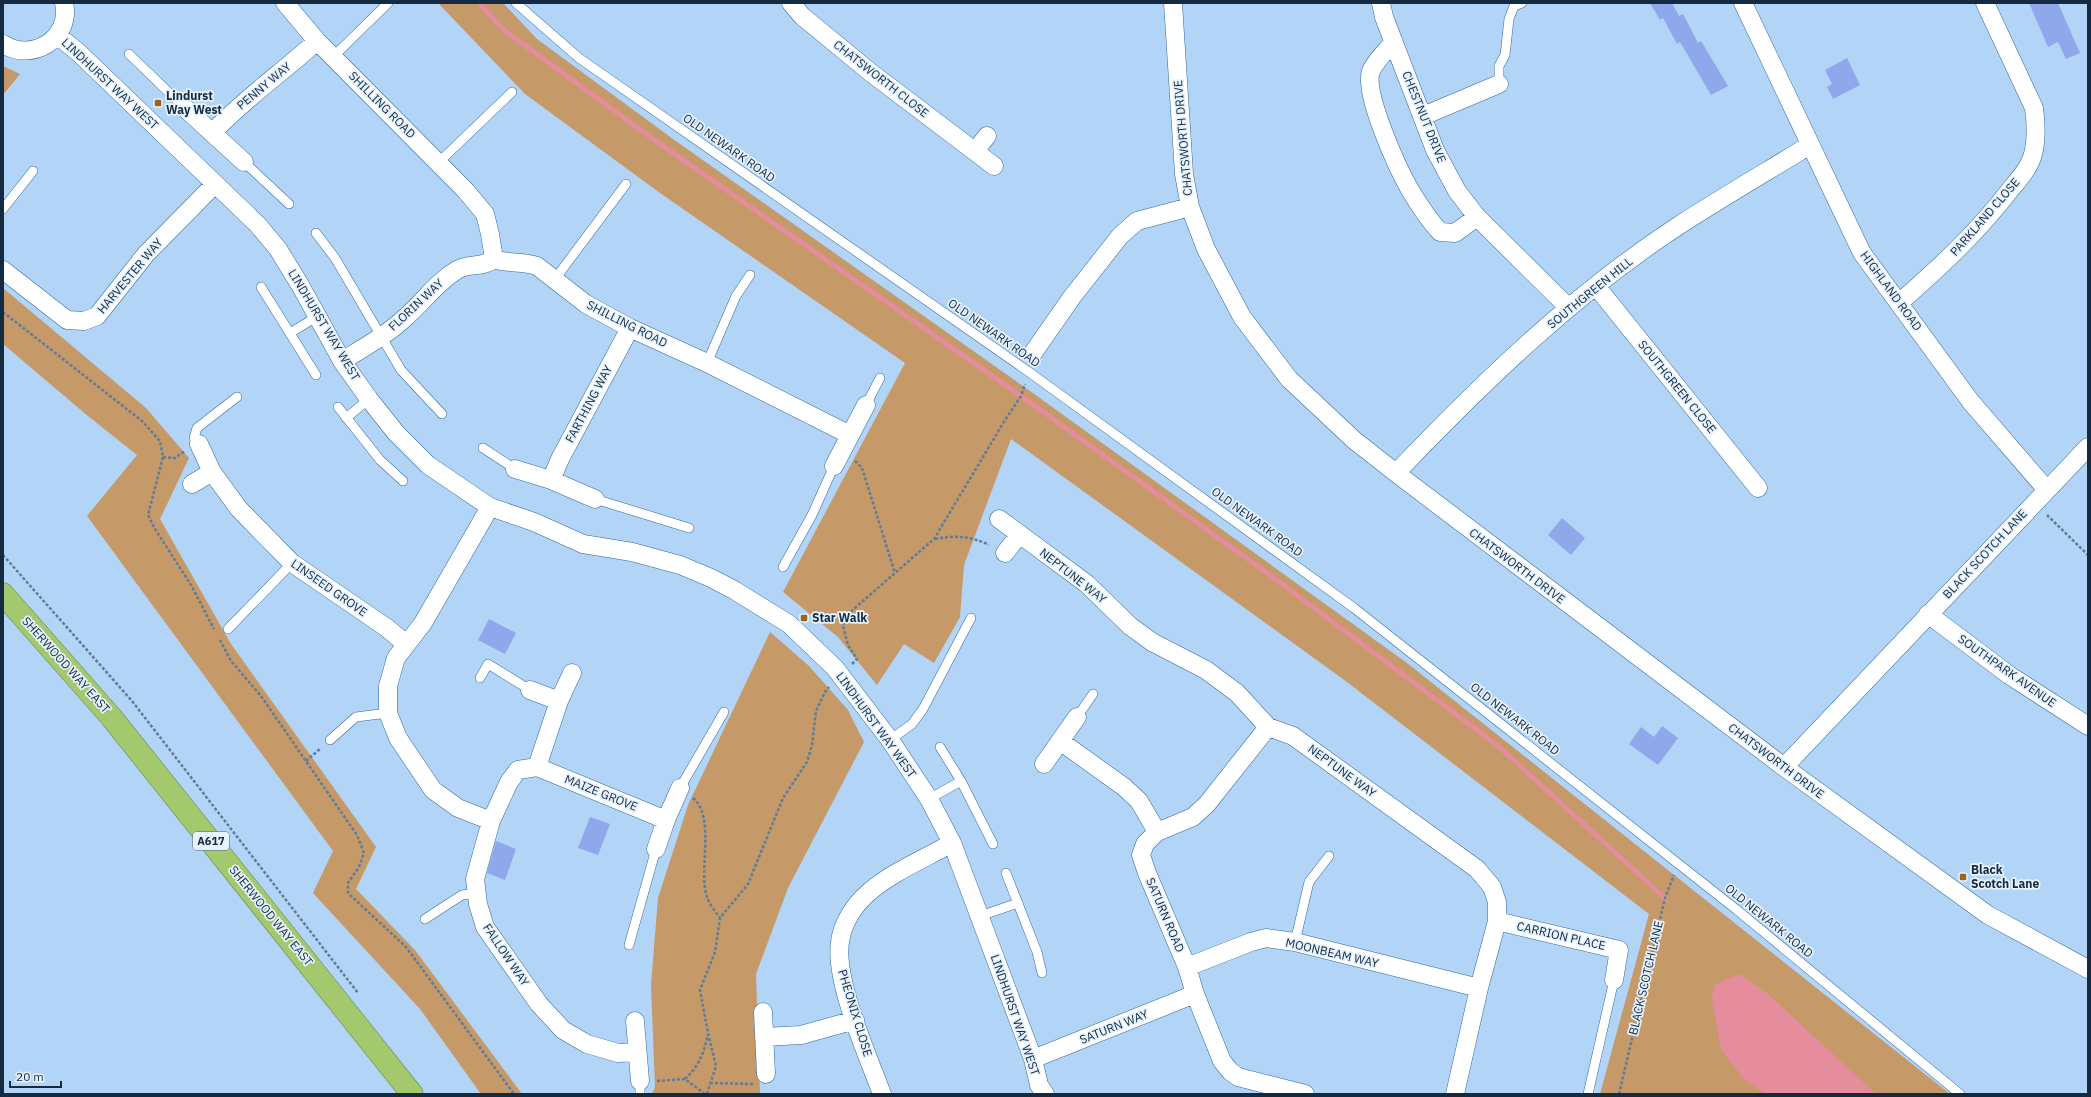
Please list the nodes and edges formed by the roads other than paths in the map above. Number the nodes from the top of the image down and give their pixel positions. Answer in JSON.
{"nodes":[{"id":1,"x":64,"y":3,"type":"edge"},
{"id":2,"x":285,"y":3,"type":"edge"},
{"id":3,"x":388,"y":3,"type":"edge"},
{"id":4,"x":516,"y":3,"type":"edge"},
{"id":5,"x":791,"y":3,"type":"edge"},
{"id":6,"x":1173,"y":3,"type":"edge"},
{"id":7,"x":1381,"y":3,"type":"edge"},
{"id":8,"x":1522,"y":3,"type":"edge"},
{"id":9,"x":1743,"y":3,"type":"edge"},
{"id":10,"x":1985,"y":3,"type":"edge"},
{"id":11,"x":57,"y":35,"type":"junction"},
{"id":12,"x":317,"y":41,"type":"junction"},
{"id":13,"x":1394,"y":42,"type":"junction"},
{"id":14,"x":3,"y":44,"type":"edge"},
{"id":15,"x":130,"y":54,"type":"dead end"},
{"id":16,"x":333,"y":57,"type":"junction"},
{"id":17,"x":1499,"y":84,"type":"joint"},
{"id":18,"x":512,"y":92,"type":"dead end"},
{"id":19,"x":186,"y":109,"type":"joint"},
{"id":20,"x":1423,"y":116,"type":"junction"},
{"id":21,"x":212,"y":132,"type":"junction"},
{"id":22,"x":988,"y":136,"type":"dead end"},
{"id":23,"x":1810,"y":145,"type":"junction"},
{"id":24,"x":975,"y":151,"type":"junction"},
{"id":25,"x":244,"y":162,"type":"joint"},
{"id":26,"x":439,"y":162,"type":"junction"},
{"id":27,"x":994,"y":166,"type":"dead end"},
{"id":28,"x":33,"y":170,"type":"dead end"},
{"id":29,"x":215,"y":184,"type":"junction"},
{"id":30,"x":626,"y":184,"type":"dead end"},
{"id":31,"x":289,"y":204,"type":"dead end"},
{"id":32,"x":1190,"y":207,"type":"junction"},
{"id":33,"x":3,"y":209,"type":"edge"},
{"id":34,"x":1477,"y":217,"type":"junction"},
{"id":35,"x":316,"y":233,"type":"dead end"},
{"id":36,"x":494,"y":259,"type":"junction"},
{"id":37,"x":9,"y":275,"type":"edge"},
{"id":38,"x":750,"y":275,"type":"dead end"},
{"id":39,"x":555,"y":279,"type":"junction"},
{"id":40,"x":1596,"y":286,"type":"junction"},
{"id":41,"x":261,"y":287,"type":"dead end"},
{"id":42,"x":1899,"y":303,"type":"junction"},
{"id":43,"x":1569,"y":308,"type":"junction"},
{"id":44,"x":318,"y":316,"type":"junction"},
{"id":45,"x":630,"y":328,"type":"junction"},
{"id":46,"x":290,"y":334,"type":"junction"},
{"id":47,"x":381,"y":337,"type":"junction"},
{"id":48,"x":1033,"y":353,"type":"dead end"},
{"id":49,"x":342,"y":361,"type":"junction"},
{"id":50,"x":707,"y":363,"type":"junction"},
{"id":51,"x":316,"y":375,"type":"dead end"},
{"id":52,"x":880,"y":378,"type":"dead end"},
{"id":53,"x":237,"y":397,"type":"dead end"},
{"id":54,"x":369,"y":399,"type":"junction"},
{"id":55,"x":866,"y":405,"type":"joint"},
{"id":56,"x":338,"y":407,"type":"dead end"},
{"id":57,"x":442,"y":414,"type":"dead end"},
{"id":58,"x":346,"y":418,"type":"junction"},
{"id":59,"x":850,"y":435,"type":"junction"},
{"id":60,"x":199,"y":444,"type":"joint"},
{"id":61,"x":2088,"y":447,"type":"edge"},
{"id":62,"x":483,"y":448,"type":"dead end"},
{"id":63,"x":838,"y":459,"type":"joint"},
{"id":64,"x":515,"y":469,"type":"joint"},
{"id":65,"x":212,"y":472,"type":"junction"},
{"id":66,"x":1396,"y":473,"type":"junction"},
{"id":67,"x":551,"y":480,"type":"junction"},
{"id":68,"x":403,"y":481,"type":"dead end"},
{"id":69,"x":192,"y":484,"type":"dead end"},
{"id":70,"x":1758,"y":488,"type":"dead end"},
{"id":71,"x":2046,"y":489,"type":"junction"},
{"id":72,"x":595,"y":499,"type":"joint"},
{"id":73,"x":490,"y":507,"type":"junction"},
{"id":74,"x":999,"y":519,"type":"dead end"},
{"id":75,"x":690,"y":528,"type":"dead end"},
{"id":76,"x":1020,"y":535,"type":"junction"},
{"id":77,"x":1005,"y":554,"type":"road end"},
{"id":78,"x":292,"y":563,"type":"junction"},
{"id":79,"x":783,"y":567,"type":"dead end"},
{"id":80,"x":3,"y":594,"type":"edge"},
{"id":81,"x":1928,"y":614,"type":"junction"},
{"id":82,"x":971,"y":618,"type":"dead end"},
{"id":83,"x":228,"y":629,"type":"dead end"},
{"id":84,"x":406,"y":644,"type":"junction"},
{"id":85,"x":572,"y":673,"type":"dead end"},
{"id":86,"x":480,"y":678,"type":"dead end"},
{"id":87,"x":530,"y":690,"type":"joint"},
{"id":88,"x":1093,"y":694,"type":"dead end"},
{"id":89,"x":559,"y":701,"type":"junction"},
{"id":90,"x":724,"y":712,"type":"dead end"},
{"id":91,"x":388,"y":713,"type":"junction"},
{"id":92,"x":1078,"y":717,"type":"joint"},
{"id":93,"x":2088,"y":726,"type":"edge"},
{"id":94,"x":1268,"y":727,"type":"junction"},
{"id":95,"x":330,"y":740,"type":"road end"},
{"id":96,"x":890,"y":740,"type":"junction"},
{"id":97,"x":1060,"y":741,"type":"junction"},
{"id":98,"x":940,"y":747,"type":"dead end"},
{"id":99,"x":1044,"y":764,"type":"dead end"},
{"id":100,"x":537,"y":767,"type":"junction"},
{"id":101,"x":1784,"y":767,"type":"junction"},
{"id":102,"x":961,"y":781,"type":"junction"},
{"id":103,"x":680,"y":788,"type":"joint"},
{"id":104,"x":929,"y":799,"type":"junction"},
{"id":105,"x":666,"y":820,"type":"junction"},
{"id":106,"x":491,"y":821,"type":"junction"},
{"id":107,"x":1157,"y":832,"type":"junction"},
{"id":108,"x":952,"y":843,"type":"junction"},
{"id":109,"x":993,"y":844,"type":"dead end"},
{"id":110,"x":656,"y":849,"type":"joint"},
{"id":111,"x":1329,"y":856,"type":"dead end"},
{"id":112,"x":1006,"y":873,"type":"dead end"},
{"id":113,"x":476,"y":893,"type":"junction"},
{"id":114,"x":1018,"y":903,"type":"junction"},
{"id":115,"x":980,"y":916,"type":"junction"},
{"id":116,"x":425,"y":919,"type":"dead end"},
{"id":117,"x":1497,"y":921,"type":"junction"},
{"id":118,"x":1295,"y":942,"type":"junction"},
{"id":119,"x":629,"y":945,"type":"dead end"},
{"id":120,"x":1187,"y":967,"type":"junction"},
{"id":121,"x":2088,"y":969,"type":"edge"},
{"id":122,"x":1042,"y":973,"type":"dead end"},
{"id":123,"x":1614,"y":980,"type":"joint"},
{"id":124,"x":1479,"y":988,"type":"junction"},
{"id":125,"x":1195,"y":994,"type":"junction"},
{"id":126,"x":763,"y":1012,"type":"dead end"},
{"id":127,"x":855,"y":1020,"type":"junction"},
{"id":128,"x":635,"y":1021,"type":"dead end"},
{"id":129,"x":764,"y":1037,"type":"junction"},
{"id":130,"x":637,"y":1052,"type":"junction"},
{"id":131,"x":1033,"y":1059,"type":"junction"},
{"id":132,"x":762,"y":1079,"type":"road end"},
{"id":133,"x":640,"y":1087,"type":"edge"},
{"id":134,"x":1277,"y":1091,"type":"edge"},
{"id":135,"x":412,"y":1094,"type":"edge"},
{"id":136,"x":882,"y":1094,"type":"edge"},
{"id":137,"x":1045,"y":1094,"type":"edge"},
{"id":138,"x":1305,"y":1094,"type":"edge"},
{"id":139,"x":1455,"y":1094,"type":"edge"},
{"id":140,"x":1588,"y":1094,"type":"edge"},
{"id":141,"x":1960,"y":1094,"type":"edge"}],
"edges":[{"from":1,"to":11,"type":"street"},
{"from":2,"to":12,"type":"street","name":"SHILLING ROAD"},
{"from":3,"to":16,"type":"lane"},
{"from":4,"to":141,"type":"lane","name":"OLD NEWARK ROAD"},
{"from":5,"to":24,"type":"street","name":"CHATSWORTH CLOSE"},
{"from":6,"to":32,"type":"street","name":"CHATSWORTH DRIVE"},
{"from":7,"to":13,"type":"street","name":"CHESTNUT DRIVE"},
{"from":8,"to":17,"type":"lane"},
{"from":9,"to":23,"type":"street","name":"HIGHLAND ROAD"},
{"from":10,"to":42,"type":"street","name":"PARKLAND CLOSE"},
{"from":11,"to":14,"type":"street"},
{"from":11,"to":29,"type":"street","name":"LINDHURST WAY WEST"},
{"from":12,"to":16,"type":"street","name":"SHILLING ROAD"},
{"from":12,"to":21,"type":"street","name":"PENNY WAY"},
{"from":13,"to":20,"type":"street","name":"CHESTNUT DRIVE"},
{"from":13,"to":34,"type":"street"},
{"from":15,"to":19,"type":"lane"},
{"from":16,"to":26,"type":"street","name":"SHILLING ROAD"},
{"from":17,"to":20,"type":"street"},
{"from":18,"to":26,"type":"lane"},
{"from":19,"to":21,"type":"street"},
{"from":20,"to":34,"type":"street","name":"CHESTNUT DRIVE"},
{"from":21,"to":25,"type":"street"},
{"from":22,"to":24,"type":"street"},
{"from":23,"to":40,"type":"street","name":"SOUTHGREEN HILL"},
{"from":23,"to":42,"type":"street","name":"HIGHLAND ROAD"},
{"from":24,"to":27,"type":"street","name":"CHATSWORTH CLOSE"},
{"from":25,"to":31,"type":"lane"},
{"from":26,"to":36,"type":"street","name":"SHILLING ROAD"},
{"from":28,"to":33,"type":"lane"},
{"from":29,"to":37,"type":"street","name":"HARVESTER WAY"},
{"from":29,"to":44,"type":"street","name":"LINDHURST WAY WEST"},
{"from":30,"to":39,"type":"lane"},
{"from":32,"to":48,"type":"street"},
{"from":32,"to":66,"type":"street","name":"CHATSWORTH DRIVE"},
{"from":34,"to":43,"type":"street","name":"CHESTNUT DRIVE"},
{"from":35,"to":47,"type":"lane"},
{"from":36,"to":39,"type":"street","name":"SHILLING ROAD"},
{"from":36,"to":47,"type":"street","name":"FLORIN WAY"},
{"from":38,"to":50,"type":"lane"},
{"from":39,"to":45,"type":"street","name":"SHILLING ROAD"},
{"from":40,"to":43,"type":"street","name":"SOUTHGREEN HILL"},
{"from":40,"to":70,"type":"street","name":"SOUTHGREEN CLOSE"},
{"from":41,"to":46,"type":"lane"},
{"from":42,"to":71,"type":"street","name":"HIGHLAND ROAD"},
{"from":43,"to":66,"type":"street","name":"SOUTHGREEN HILL"},
{"from":44,"to":46,"type":"lane"},
{"from":44,"to":49,"type":"street","name":"LINDHURST WAY WEST"},
{"from":45,"to":50,"type":"street","name":"SHILLING ROAD"},
{"from":45,"to":67,"type":"street","name":"FARTHING WAY"},
{"from":46,"to":51,"type":"lane"},
{"from":47,"to":49,"type":"street","name":"FLORIN WAY"},
{"from":47,"to":57,"type":"lane"},
{"from":49,"to":54,"type":"street","name":"LINDHURST WAY WEST"},
{"from":50,"to":59,"type":"street","name":"SHILLING ROAD"},
{"from":52,"to":55,"type":"lane"},
{"from":53,"to":60,"type":"lane"},
{"from":54,"to":58,"type":"lane"},
{"from":54,"to":73,"type":"street","name":"LINDHURST WAY WEST"},
{"from":55,"to":59,"type":"street"},
{"from":56,"to":58,"type":"lane"},
{"from":58,"to":68,"type":"lane"},
{"from":59,"to":63,"type":"street"},
{"from":60,"to":65,"type":"street","name":"LINSEED GROVE"},
{"from":61,"to":71,"type":"street","name":"BLACK SCOTCH LANE"},
{"from":62,"to":64,"type":"lane"},
{"from":63,"to":79,"type":"lane"},
{"from":64,"to":67,"type":"street"},
{"from":65,"to":69,"type":"street"},
{"from":65,"to":78,"type":"street","name":"LINSEED GROVE"},
{"from":66,"to":101,"type":"street","name":"CHATSWORTH DRIVE"},
{"from":67,"to":72,"type":"street"},
{"from":71,"to":81,"type":"street","name":"BLACK SCOTCH LANE"},
{"from":72,"to":75,"type":"lane"},
{"from":73,"to":84,"type":"street"},
{"from":73,"to":96,"type":"street","name":"LINDHURST WAY WEST"},
{"from":74,"to":76,"type":"street","name":"NEPTUNE WAY"},
{"from":76,"to":77,"type":"street"},
{"from":76,"to":94,"type":"street","name":"NEPTUNE WAY"},
{"from":78,"to":83,"type":"lane"},
{"from":78,"to":84,"type":"street","name":"LINSEED GROVE"},
{"from":80,"to":135,"type":"highway","name":"SHERWOOD WAY EAST","number":"A617"},
{"from":81,"to":93,"type":"street","name":"SOUTHPARK AVENUE"},
{"from":81,"to":101,"type":"street","name":"BLACK SCOTCH LANE"},
{"from":82,"to":96,"type":"lane"},
{"from":84,"to":91,"type":"street"},
{"from":85,"to":89,"type":"street"},
{"from":86,"to":87,"type":"lane"},
{"from":87,"to":89,"type":"street"},
{"from":88,"to":92,"type":"lane"},
{"from":89,"to":100,"type":"street"},
{"from":90,"to":103,"type":"lane"},
{"from":91,"to":95,"type":"lane"},
{"from":91,"to":106,"type":"street"},
{"from":92,"to":97,"type":"street"},
{"from":94,"to":107,"type":"street","name":"SATURN ROAD"},
{"from":94,"to":117,"type":"street","name":"NEPTUNE WAY"},
{"from":96,"to":104,"type":"street","name":"LINDHURST WAY WEST"},
{"from":97,"to":99,"type":"street"},
{"from":97,"to":107,"type":"street"},
{"from":98,"to":102,"type":"lane"},
{"from":100,"to":105,"type":"street","name":"MAIZE GROVE"},
{"from":100,"to":106,"type":"street","name":"FALLOW WAY"},
{"from":101,"to":121,"type":"street","name":"CHATSWORTH DRIVE"},
{"from":102,"to":104,"type":"lane"},
{"from":102,"to":109,"type":"lane"},
{"from":103,"to":105,"type":"street"},
{"from":104,"to":108,"type":"street","name":"LINDHURST WAY WEST"},
{"from":105,"to":110,"type":"street"},
{"from":106,"to":113,"type":"street","name":"FALLOW WAY"},
{"from":107,"to":120,"type":"street","name":"SATURN ROAD"},
{"from":108,"to":115,"type":"street","name":"LINDHURST WAY WEST"},
{"from":108,"to":127,"type":"street","name":"PHEONIX CLOSE"},
{"from":110,"to":119,"type":"lane"},
{"from":111,"to":118,"type":"lane"},
{"from":112,"to":114,"type":"lane"},
{"from":113,"to":116,"type":"lane"},
{"from":113,"to":130,"type":"street","name":"FALLOW WAY"},
{"from":114,"to":115,"type":"lane"},
{"from":114,"to":122,"type":"lane"},
{"from":115,"to":131,"type":"street","name":"LINDHURST WAY WEST"},
{"from":117,"to":123,"type":"street","name":"CARRION PLACE"},
{"from":117,"to":124,"type":"street","name":"NEPTUNE WAY"},
{"from":118,"to":120,"type":"street","name":"MOONBEAM WAY"},
{"from":118,"to":124,"type":"street","name":"MOONBEAM WAY"},
{"from":120,"to":125,"type":"street","name":"SATURN ROAD"},
{"from":123,"to":140,"type":"lane"},
{"from":124,"to":139,"type":"street","name":"NEPTUNE WAY"},
{"from":125,"to":131,"type":"street","name":"SATURN WAY"},
{"from":125,"to":134,"type":"street","name":"SATURN ROAD"},
{"from":126,"to":129,"type":"street"},
{"from":127,"to":129,"type":"street"},
{"from":127,"to":136,"type":"street","name":"PHEONIX CLOSE"},
{"from":128,"to":130,"type":"street"},
{"from":129,"to":132,"type":"street"},
{"from":130,"to":133,"type":"street"},
{"from":131,"to":137,"type":"street","name":"LINDHURST WAY WEST"},
{"from":134,"to":138,"type":"street","name":"SATURN ROAD"}]}
